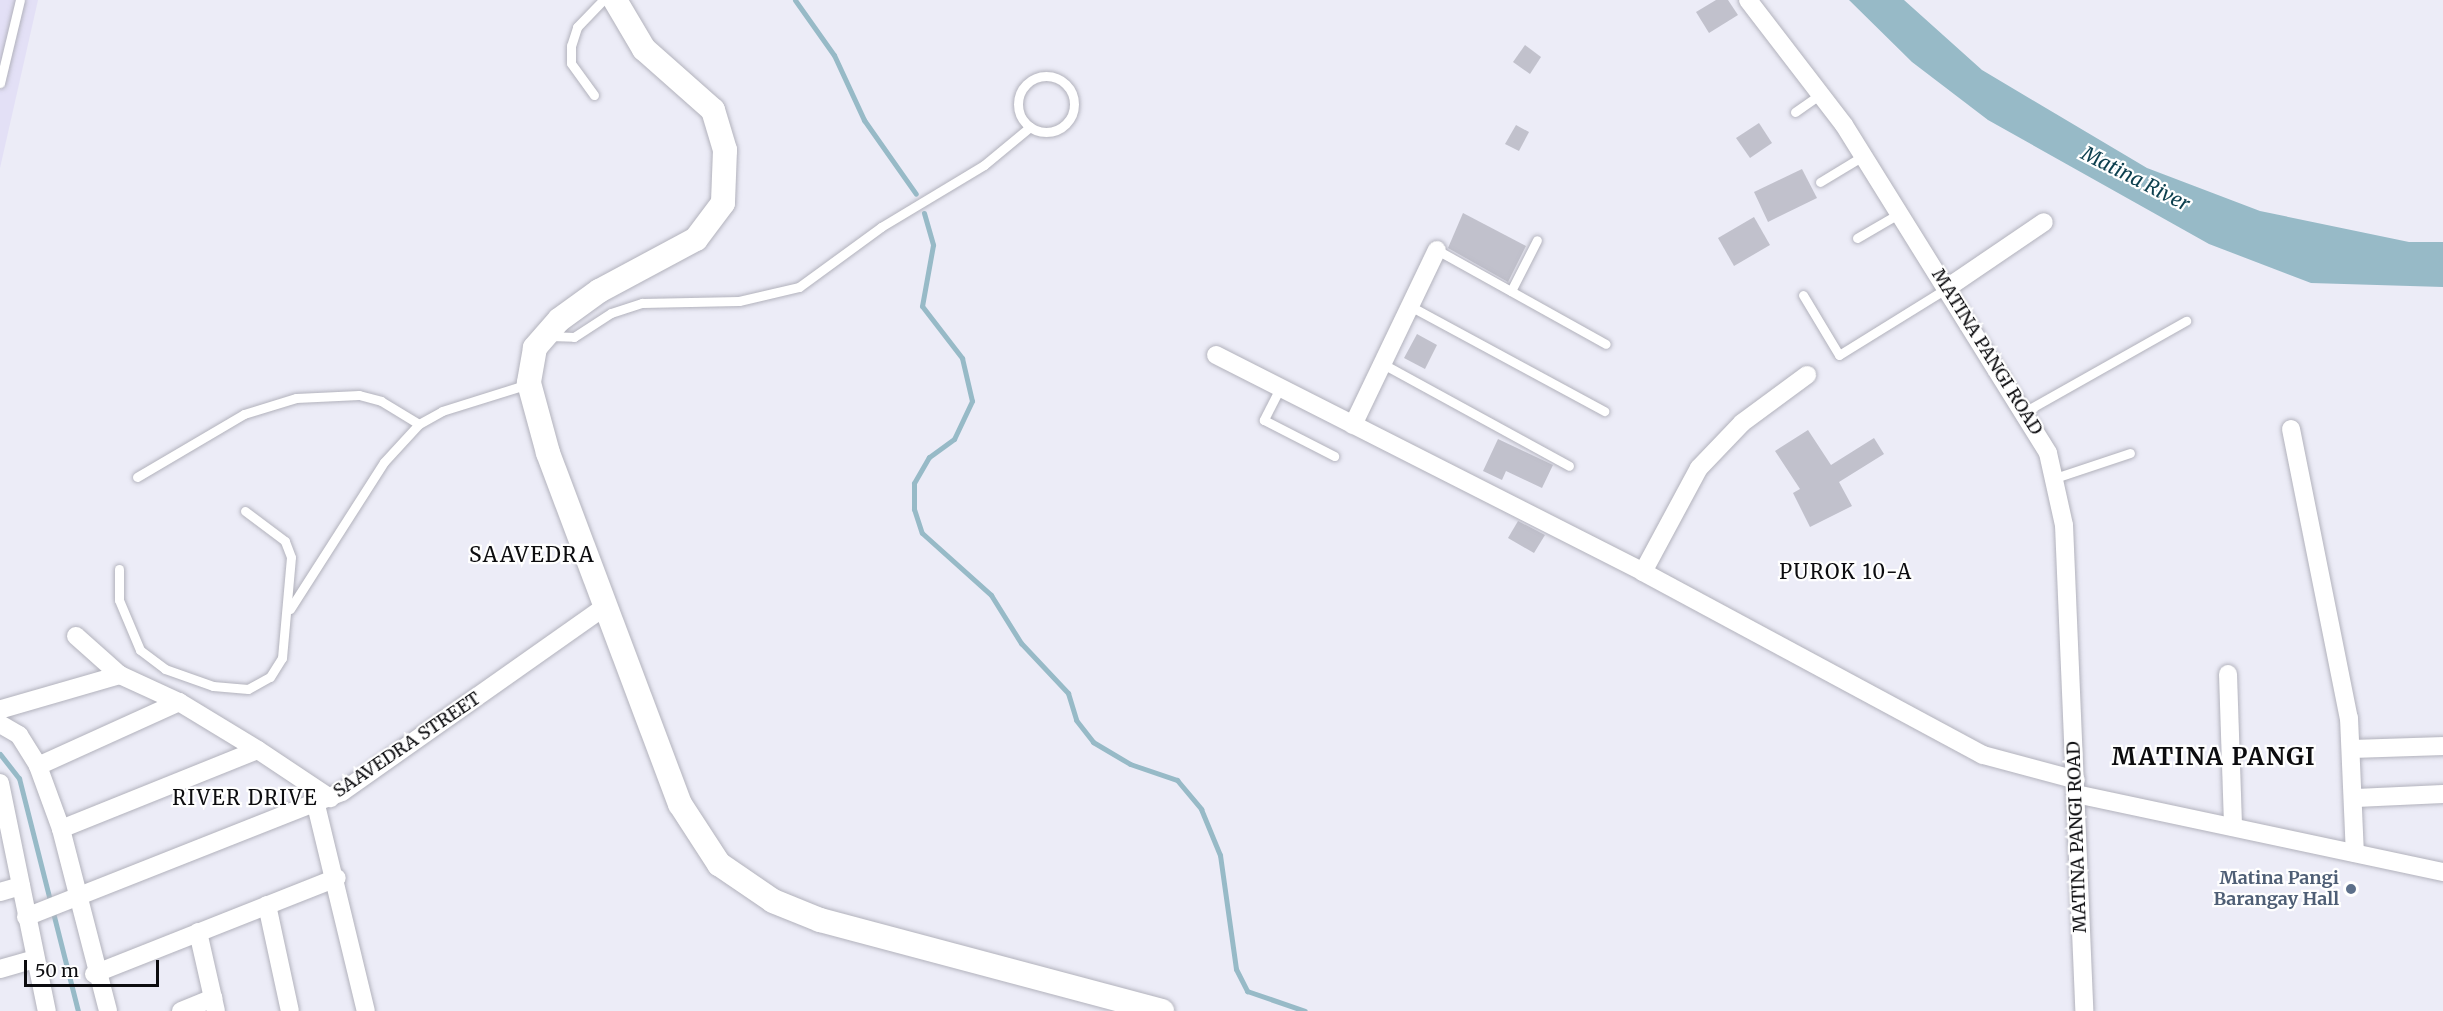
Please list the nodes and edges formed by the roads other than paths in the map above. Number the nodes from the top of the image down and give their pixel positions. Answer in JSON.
{"nodes":[{"id":1,"x":20,"y":0,"type":"edge"},
{"id":2,"x":603,"y":0,"type":"edge"},
{"id":3,"x":615,"y":0,"type":"edge"},
{"id":4,"x":1749,"y":0,"type":"edge"},
{"id":5,"x":0,"y":83,"type":"edge"},
{"id":6,"x":1821,"y":94,"type":"junction"},
{"id":7,"x":594,"y":95,"type":"dead end"},
{"id":8,"x":1796,"y":112,"type":"dead end"},
{"id":9,"x":1030,"y":127,"type":"junction"},
{"id":10,"x":1863,"y":156,"type":"junction"},
{"id":11,"x":1820,"y":182,"type":"dead end"},
{"id":12,"x":1900,"y":213,"type":"junction"},
{"id":13,"x":2044,"y":222,"type":"dead end"},
{"id":14,"x":1857,"y":238,"type":"dead end"},
{"id":15,"x":1537,"y":240,"type":"dead end"},
{"id":16,"x":1437,"y":250,"type":"joint"},
{"id":17,"x":1947,"y":288,"type":"junction"},
{"id":18,"x":1511,"y":291,"type":"junction"},
{"id":19,"x":1803,"y":295,"type":"dead end"},
{"id":20,"x":1410,"y":306,"type":"junction"},
{"id":21,"x":2186,"y":321,"type":"dead end"},
{"id":22,"x":545,"y":334,"type":"junction"},
{"id":23,"x":1606,"y":344,"type":"dead end"},
{"id":24,"x":1216,"y":355,"type":"dead end"},
{"id":25,"x":1383,"y":364,"type":"junction"},
{"id":26,"x":1807,"y":375,"type":"dead end"},
{"id":27,"x":529,"y":383,"type":"junction"},
{"id":28,"x":1280,"y":388,"type":"junction"},
{"id":29,"x":1604,"y":411,"type":"dead end"},
{"id":30,"x":2026,"y":411,"type":"junction"},
{"id":31,"x":419,"y":424,"type":"junction"},
{"id":32,"x":1353,"y":425,"type":"junction"},
{"id":33,"x":2291,"y":429,"type":"dead end"},
{"id":34,"x":2130,"y":453,"type":"dead end"},
{"id":35,"x":1334,"y":456,"type":"dead end"},
{"id":36,"x":1569,"y":466,"type":"dead end"},
{"id":37,"x":137,"y":477,"type":"dead end"},
{"id":38,"x":2055,"y":478,"type":"junction"},
{"id":39,"x":245,"y":511,"type":"dead end"},
{"id":40,"x":119,"y":569,"type":"dead end"},
{"id":41,"x":1643,"y":572,"type":"junction"},
{"id":42,"x":604,"y":607,"type":"junction"},
{"id":43,"x":288,"y":612,"type":"junction"},
{"id":44,"x":75,"y":636,"type":"dead end"},
{"id":45,"x":2228,"y":674,"type":"dead end"},
{"id":46,"x":120,"y":675,"type":"junction"},
{"id":47,"x":179,"y":702,"type":"junction"},
{"id":48,"x":2,"y":716,"type":"edge"},
{"id":49,"x":2443,"y":746,"type":"edge"},
{"id":50,"x":2353,"y":749,"type":"junction"},
{"id":51,"x":258,"y":750,"type":"junction"},
{"id":52,"x":38,"y":766,"type":"junction"},
{"id":53,"x":0,"y":783,"type":"edge"},
{"id":54,"x":2076,"y":787,"type":"junction"},
{"id":55,"x":2443,"y":794,"type":"edge"},
{"id":56,"x":2356,"y":798,"type":"junction"},
{"id":57,"x":323,"y":801,"type":"junction"},
{"id":58,"x":4,"y":813,"type":"edge"},
{"id":59,"x":2233,"y":827,"type":"junction"},
{"id":60,"x":61,"y":829,"type":"junction"},
{"id":61,"x":2355,"y":853,"type":"junction"},
{"id":62,"x":2443,"y":872,"type":"edge"},
{"id":63,"x":336,"y":878,"type":"junction"},
{"id":64,"x":21,"y":886,"type":"junction"},
{"id":65,"x":0,"y":892,"type":"edge"},
{"id":66,"x":72,"y":901,"type":"junction"},
{"id":67,"x":267,"y":905,"type":"junction"},
{"id":68,"x":34,"y":914,"type":"junction"},
{"id":69,"x":198,"y":932,"type":"junction"},
{"id":70,"x":34,"y":959,"type":"junction"},
{"id":71,"x":0,"y":969,"type":"edge"},
{"id":72,"x":94,"y":974,"type":"junction"},
{"id":73,"x":214,"y":1004,"type":"edge"},
{"id":74,"x":47,"y":1011,"type":"edge"},
{"id":75,"x":108,"y":1011,"type":"edge"},
{"id":76,"x":181,"y":1011,"type":"edge"},
{"id":77,"x":290,"y":1011,"type":"edge"},
{"id":78,"x":366,"y":1011,"type":"edge"},
{"id":79,"x":1162,"y":1011,"type":"edge"},
{"id":80,"x":2084,"y":1011,"type":"edge"}],
"edges":[{"from":1,"to":5,"type":"lane"},
{"from":2,"to":7,"type":"lane"},
{"from":3,"to":22,"type":"street"},
{"from":4,"to":6,"type":"street","name":"MATINA PANGI ROAD"},
{"from":6,"to":8,"type":"lane"},
{"from":6,"to":10,"type":"street","name":"MATINA PANGI ROAD"},
{"from":9,"to":9,"type":"lane"},
{"from":9,"to":22,"type":"lane"},
{"from":10,"to":11,"type":"lane"},
{"from":10,"to":12,"type":"street","name":"MATINA PANGI ROAD"},
{"from":12,"to":14,"type":"lane"},
{"from":12,"to":17,"type":"street","name":"MATINA PANGI ROAD"},
{"from":13,"to":17,"type":"street"},
{"from":15,"to":18,"type":"lane"},
{"from":16,"to":18,"type":"lane"},
{"from":16,"to":20,"type":"street"},
{"from":17,"to":19,"type":"lane"},
{"from":17,"to":30,"type":"street","name":"MATINA PANGI ROAD"},
{"from":18,"to":23,"type":"lane"},
{"from":20,"to":25,"type":"street"},
{"from":20,"to":29,"type":"lane"},
{"from":21,"to":30,"type":"lane"},
{"from":22,"to":27,"type":"street"},
{"from":24,"to":28,"type":"street"},
{"from":25,"to":32,"type":"street"},
{"from":25,"to":36,"type":"lane"},
{"from":26,"to":41,"type":"street"},
{"from":27,"to":31,"type":"lane"},
{"from":27,"to":42,"type":"street"},
{"from":28,"to":32,"type":"street"},
{"from":28,"to":35,"type":"lane"},
{"from":30,"to":38,"type":"street","name":"MATINA PANGI ROAD"},
{"from":31,"to":37,"type":"lane"},
{"from":31,"to":43,"type":"lane"},
{"from":32,"to":41,"type":"street"},
{"from":33,"to":50,"type":"street"},
{"from":34,"to":38,"type":"lane"},
{"from":38,"to":54,"type":"street","name":"MATINA PANGI ROAD"},
{"from":39,"to":43,"type":"lane"},
{"from":40,"to":43,"type":"lane"},
{"from":41,"to":54,"type":"street"},
{"from":42,"to":57,"type":"street","name":"SAAVEDRA STREET"},
{"from":42,"to":79,"type":"street"},
{"from":44,"to":46,"type":"street"},
{"from":45,"to":59,"type":"street"},
{"from":46,"to":47,"type":"street"},
{"from":46,"to":48,"type":"street"},
{"from":47,"to":51,"type":"street"},
{"from":47,"to":52,"type":"street"},
{"from":48,"to":52,"type":"street"},
{"from":49,"to":50,"type":"street"},
{"from":50,"to":56,"type":"street"},
{"from":51,"to":57,"type":"street"},
{"from":51,"to":60,"type":"street"},
{"from":52,"to":60,"type":"street"},
{"from":53,"to":58,"type":"street"},
{"from":54,"to":59,"type":"street"},
{"from":54,"to":80,"type":"street","name":"MATINA PANGI ROAD"},
{"from":55,"to":56,"type":"street"},
{"from":56,"to":61,"type":"street"},
{"from":57,"to":63,"type":"street"},
{"from":57,"to":66,"type":"street","name":"SAAVEDRA STREET"},
{"from":58,"to":64,"type":"street"},
{"from":59,"to":61,"type":"street"},
{"from":60,"to":66,"type":"street"},
{"from":61,"to":62,"type":"street"},
{"from":63,"to":67,"type":"street"},
{"from":63,"to":78,"type":"street"},
{"from":64,"to":65,"type":"street"},
{"from":64,"to":68,"type":"street"},
{"from":66,"to":68,"type":"street","name":"SAAVEDRA STREET"},
{"from":66,"to":72,"type":"street"},
{"from":67,"to":69,"type":"street"},
{"from":67,"to":77,"type":"street"},
{"from":68,"to":70,"type":"street"},
{"from":69,"to":72,"type":"street"},
{"from":69,"to":73,"type":"street"},
{"from":70,"to":71,"type":"street"},
{"from":70,"to":74,"type":"street"},
{"from":72,"to":75,"type":"street"},
{"from":73,"to":76,"type":"street"}]}
